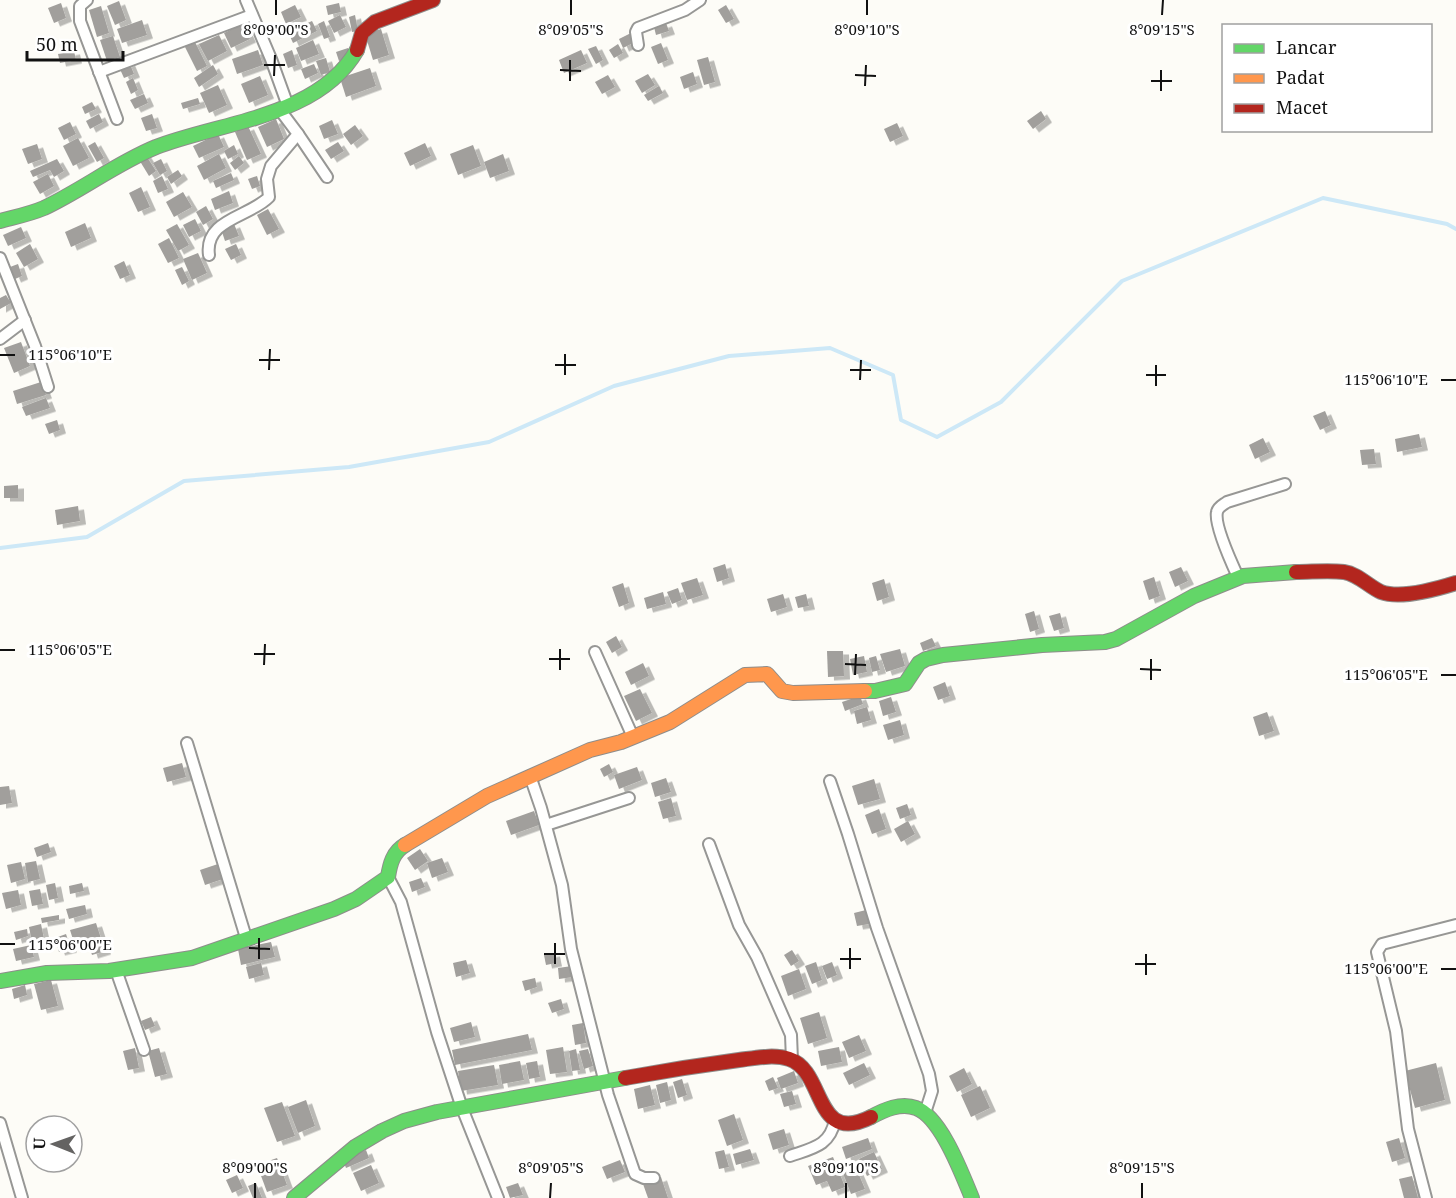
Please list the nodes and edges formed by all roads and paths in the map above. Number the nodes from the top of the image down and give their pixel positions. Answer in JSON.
{"nodes":[{"id":1,"x":87,"y":0,"type":"edge"},
{"id":2,"x":246,"y":0,"type":"edge"},
{"id":3,"x":433,"y":0,"type":"edge"},
{"id":4,"x":700,"y":0,"type":"edge"},
{"id":5,"x":252,"y":15,"type":"junction"},
{"id":6,"x":638,"y":45,"type":"dead end"},
{"id":7,"x":99,"y":72,"type":"junction"},
{"id":8,"x":284,"y":108,"type":"junction"},
{"id":9,"x":117,"y":119,"type":"dead end"},
{"id":10,"x":297,"y":135,"type":"junction"},
{"id":11,"x":327,"y":177,"type":"dead end"},
{"id":12,"x":0,"y":221,"type":"edge"},
{"id":13,"x":209,"y":255,"type":"dead end"},
{"id":14,"x":0,"y":258,"type":"edge"},
{"id":15,"x":25,"y":320,"type":"junction"},
{"id":16,"x":0,"y":339,"type":"edge"},
{"id":17,"x":48,"y":387,"type":"dead end"},
{"id":18,"x":1285,"y":484,"type":"dead end"},
{"id":19,"x":1238,"y":577,"type":"junction"},
{"id":20,"x":1456,"y":583,"type":"edge"},
{"id":21,"x":595,"y":652,"type":"dead end"},
{"id":22,"x":633,"y":737,"type":"junction"},
{"id":23,"x":187,"y":743,"type":"dead end"},
{"id":24,"x":530,"y":776,"type":"junction"},
{"id":25,"x":830,"y":782,"type":"dead end"},
{"id":26,"x":629,"y":798,"type":"dead end"},
{"id":27,"x":546,"y":825,"type":"junction"},
{"id":28,"x":709,"y":844,"type":"dead end"},
{"id":29,"x":388,"y":877,"type":"junction"},
{"id":30,"x":1456,"y":925,"type":"edge"},
{"id":31,"x":247,"y":940,"type":"junction"},
{"id":32,"x":116,"y":970,"type":"junction"},
{"id":33,"x":0,"y":981,"type":"edge"},
{"id":34,"x":144,"y":1050,"type":"dead end"},
{"id":35,"x":792,"y":1060,"type":"junction"},
{"id":36,"x":604,"y":1082,"type":"junction"},
{"id":37,"x":462,"y":1108,"type":"junction"},
{"id":38,"x":925,"y":1113,"type":"junction"},
{"id":39,"x":835,"y":1120,"type":"junction"},
{"id":40,"x":0,"y":1124,"type":"edge"},
{"id":41,"x":790,"y":1156,"type":"dead end"},
{"id":42,"x":654,"y":1178,"type":"dead end"},
{"id":43,"x":22,"y":1198,"type":"edge"},
{"id":44,"x":294,"y":1198,"type":"edge"},
{"id":45,"x":498,"y":1198,"type":"edge"},
{"id":46,"x":972,"y":1198,"type":"edge"},
{"id":47,"x":1426,"y":1198,"type":"edge"}],
"edges":[{"from":1,"to":7,"type":"street"},
{"from":2,"to":5,"type":"street"},
{"from":3,"to":8,"type":"street"},
{"from":4,"to":6,"type":"street"},
{"from":5,"to":7,"type":"street"},
{"from":5,"to":8,"type":"street"},
{"from":7,"to":9,"type":"street"},
{"from":8,"to":10,"type":"street"},
{"from":8,"to":12,"type":"street"},
{"from":10,"to":11,"type":"street"},
{"from":10,"to":13,"type":"street"},
{"from":14,"to":15,"type":"street"},
{"from":15,"to":16,"type":"street"},
{"from":15,"to":17,"type":"street"},
{"from":18,"to":19,"type":"street"},
{"from":19,"to":20,"type":"street"},
{"from":19,"to":22,"type":"street"},
{"from":21,"to":22,"type":"street"},
{"from":22,"to":24,"type":"street"},
{"from":23,"to":31,"type":"street"},
{"from":24,"to":27,"type":"street"},
{"from":24,"to":29,"type":"street"},
{"from":25,"to":38,"type":"street"},
{"from":26,"to":27,"type":"street"},
{"from":27,"to":36,"type":"street"},
{"from":28,"to":35,"type":"street"},
{"from":29,"to":31,"type":"street"},
{"from":29,"to":37,"type":"street"},
{"from":30,"to":47,"type":"street"},
{"from":31,"to":32,"type":"street"},
{"from":32,"to":33,"type":"street"},
{"from":32,"to":34,"type":"street"},
{"from":35,"to":36,"type":"street"},
{"from":35,"to":39,"type":"street"},
{"from":36,"to":37,"type":"street"},
{"from":36,"to":42,"type":"street"},
{"from":37,"to":44,"type":"street"},
{"from":37,"to":45,"type":"street"},
{"from":38,"to":39,"type":"street"},
{"from":38,"to":46,"type":"street"},
{"from":39,"to":41,"type":"street"},
{"from":40,"to":43,"type":"street"}]}
